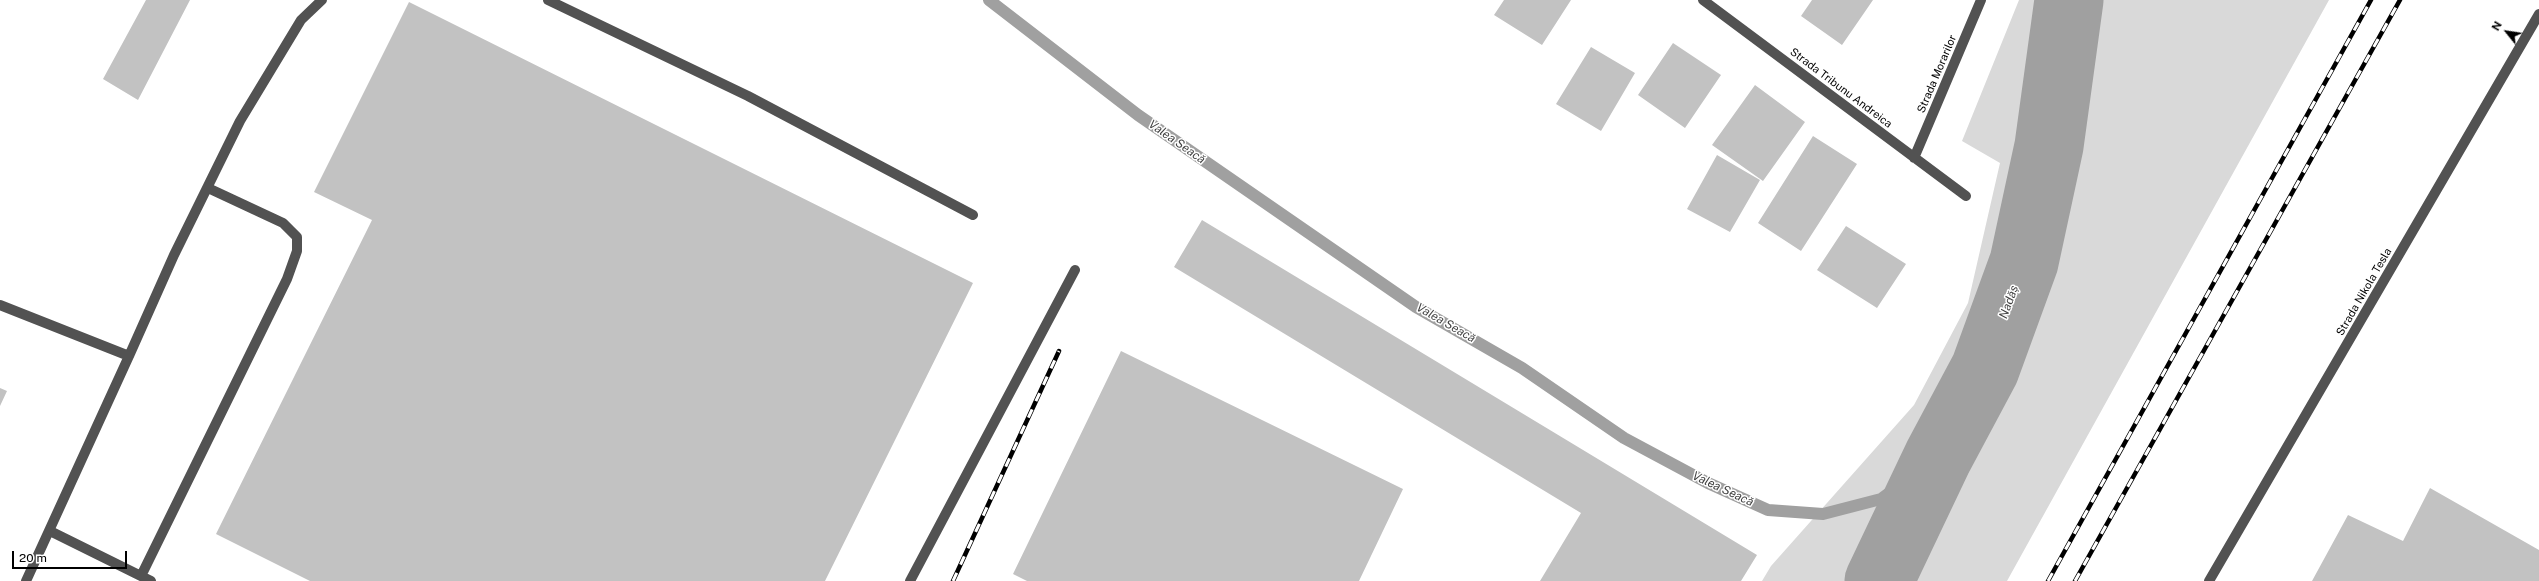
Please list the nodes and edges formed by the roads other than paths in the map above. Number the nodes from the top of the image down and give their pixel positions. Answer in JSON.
{"nodes":[{"id":1,"x":322,"y":0,"type":"edge"},
{"id":2,"x":548,"y":0,"type":"edge"},
{"id":3,"x":1702,"y":0,"type":"edge"},
{"id":4,"x":1981,"y":0,"type":"edge"},
{"id":5,"x":2539,"y":14,"type":"edge"},
{"id":6,"x":1914,"y":158,"type":"junction"},
{"id":7,"x":208,"y":188,"type":"junction"},
{"id":8,"x":1966,"y":196,"type":"dead end"},
{"id":9,"x":973,"y":215,"type":"dead end"},
{"id":10,"x":1074,"y":270,"type":"dead end"},
{"id":11,"x":0,"y":305,"type":"edge"},
{"id":12,"x":128,"y":356,"type":"junction"},
{"id":13,"x":50,"y":531,"type":"junction"},
{"id":14,"x":141,"y":576,"type":"junction"},
{"id":15,"x":26,"y":581,"type":"edge"},
{"id":16,"x":151,"y":581,"type":"edge"},
{"id":17,"x":910,"y":581,"type":"edge"},
{"id":18,"x":2209,"y":581,"type":"edge"}],
"edges":[{"from":1,"to":7,"type":"street"},
{"from":2,"to":9,"type":"street"},
{"from":3,"to":6,"type":"street","name":"Strada Tribunu Andreica"},
{"from":4,"to":6,"type":"street","name":"Strada Morarilor"},
{"from":5,"to":18,"type":"street","name":"Strada Nikola Tesla"},
{"from":6,"to":8,"type":"street","name":"Strada Tribunu Andreica"},
{"from":7,"to":12,"type":"street"},
{"from":7,"to":14,"type":"street"},
{"from":10,"to":17,"type":"street"},
{"from":11,"to":12,"type":"street"},
{"from":12,"to":13,"type":"street"},
{"from":13,"to":14,"type":"street"},
{"from":13,"to":15,"type":"street"},
{"from":14,"to":16,"type":"street"}]}
